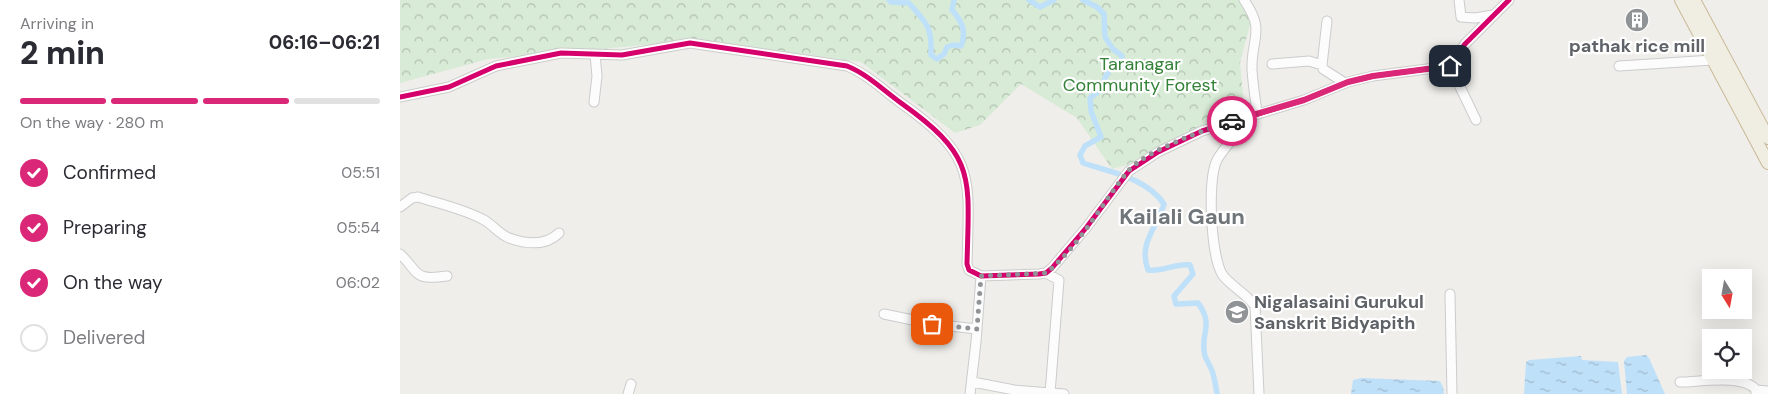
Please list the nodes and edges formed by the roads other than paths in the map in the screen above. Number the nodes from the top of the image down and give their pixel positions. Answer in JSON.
{"nodes":[{"id":1,"x":1244,"y":0,"type":"edge"},
{"id":2,"x":1459,"y":0,"type":"edge"},
{"id":3,"x":1509,"y":0,"type":"edge"},
{"id":4,"x":1681,"y":0,"type":"edge"},
{"id":5,"x":1694,"y":0,"type":"edge"},
{"id":6,"x":1493,"y":15,"type":"junction"},
{"id":7,"x":1327,"y":21,"type":"dead end"},
{"id":8,"x":595,"y":54,"type":"junction"},
{"id":9,"x":1718,"y":57,"type":"junction"},
{"id":10,"x":1272,"y":64,"type":"dead end"},
{"id":11,"x":1322,"y":66,"type":"junction"},
{"id":12,"x":1450,"y":66,"type":"junction"},
{"id":13,"x":1619,"y":66,"type":"dead end"},
{"id":14,"x":1345,"y":83,"type":"junction"},
{"id":15,"x":400,"y":97,"type":"edge"},
{"id":16,"x":594,"y":102,"type":"dead end"},
{"id":17,"x":1257,"y":112,"type":"junction"},
{"id":18,"x":1476,"y":120,"type":"dead end"},
{"id":19,"x":1768,"y":138,"type":"edge"},
{"id":20,"x":1768,"y":163,"type":"edge"},
{"id":21,"x":400,"y":207,"type":"edge"},
{"id":22,"x":559,"y":233,"type":"dead end"},
{"id":23,"x":400,"y":254,"type":"edge"},
{"id":24,"x":1046,"y":273,"type":"junction"},
{"id":25,"x":447,"y":276,"type":"dead end"},
{"id":26,"x":981,"y":276,"type":"junction"},
{"id":27,"x":1450,"y":294,"type":"dead end"},
{"id":28,"x":884,"y":314,"type":"dead end"},
{"id":29,"x":977,"y":329,"type":"junction"},
{"id":30,"x":973,"y":382,"type":"junction"},
{"id":31,"x":1680,"y":382,"type":"dead end"},
{"id":32,"x":631,"y":384,"type":"dead end"},
{"id":33,"x":1768,"y":391,"type":"edge"},
{"id":34,"x":1050,"y":392,"type":"junction"},
{"id":35,"x":1756,"y":392,"type":"edge"},
{"id":36,"x":628,"y":394,"type":"edge"},
{"id":37,"x":970,"y":394,"type":"edge"},
{"id":38,"x":1064,"y":394,"type":"edge"},
{"id":39,"x":1069,"y":394,"type":"edge"},
{"id":40,"x":1259,"y":394,"type":"edge"},
{"id":41,"x":1452,"y":394,"type":"edge"}],
"edges":[{"from":1,"to":17,"type":"street"},
{"from":2,"to":6,"type":"street"},
{"from":3,"to":6,"type":"street"},
{"from":4,"to":9,"type":"highway"},
{"from":5,"to":9,"type":"highway"},
{"from":6,"to":12,"type":"street"},
{"from":7,"to":11,"type":"street"},
{"from":8,"to":15,"type":"street"},
{"from":8,"to":16,"type":"street"},
{"from":8,"to":26,"type":"street"},
{"from":9,"to":13,"type":"street"},
{"from":9,"to":19,"type":"highway"},
{"from":9,"to":20,"type":"highway"},
{"from":10,"to":11,"type":"street"},
{"from":11,"to":14,"type":"street"},
{"from":12,"to":14,"type":"street"},
{"from":12,"to":18,"type":"street"},
{"from":14,"to":17,"type":"street"},
{"from":17,"to":24,"type":"street"},
{"from":17,"to":40,"type":"street"},
{"from":21,"to":22,"type":"street"},
{"from":23,"to":25,"type":"street"},
{"from":24,"to":26,"type":"street"},
{"from":24,"to":34,"type":"street"},
{"from":26,"to":29,"type":"street"},
{"from":27,"to":41,"type":"street"},
{"from":28,"to":29,"type":"street"},
{"from":29,"to":30,"type":"street"},
{"from":30,"to":34,"type":"street"},
{"from":30,"to":37,"type":"street"},
{"from":31,"to":35,"type":"street"},
{"from":32,"to":36,"type":"street"},
{"from":33,"to":35,"type":"street"},
{"from":34,"to":38,"type":"street"},
{"from":38,"to":39,"type":"street"}]}
